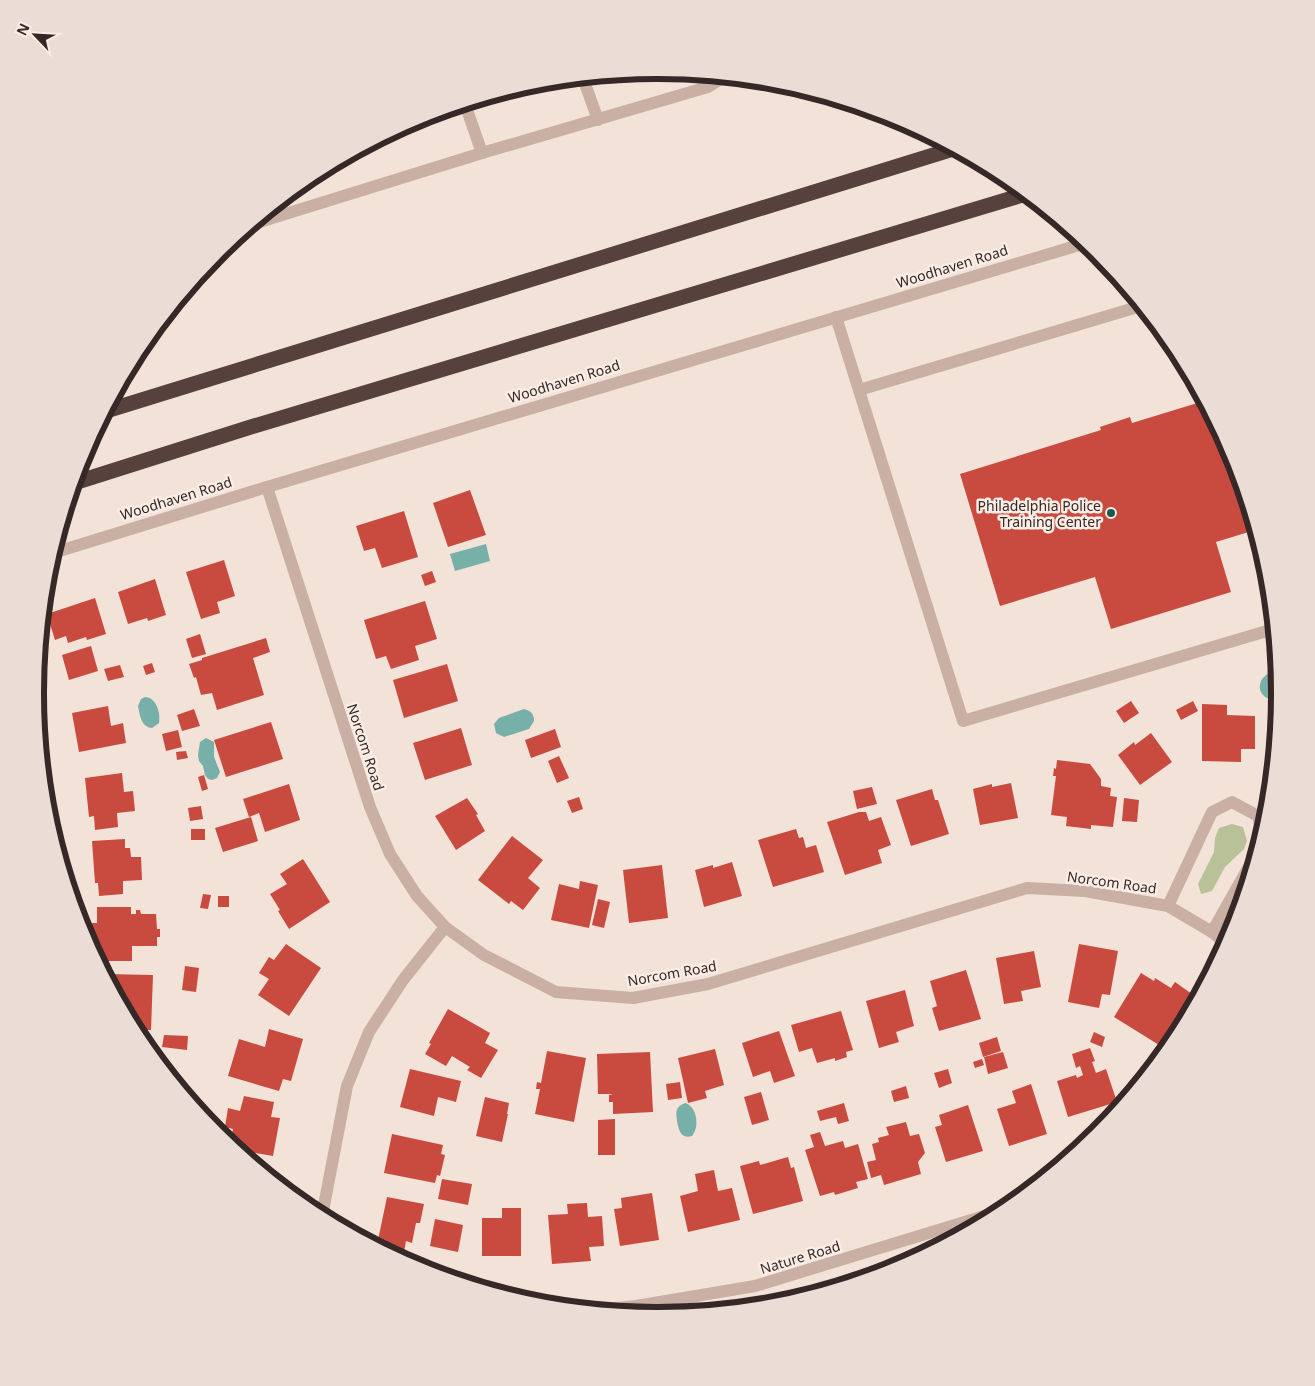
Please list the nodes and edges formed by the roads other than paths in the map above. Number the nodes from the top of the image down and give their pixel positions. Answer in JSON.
{"nodes":[{"id":1,"x":715,"y":83,"type":"edge"},
{"id":2,"x":585,"y":84,"type":"edge"},
{"id":3,"x":467,"y":110,"type":"edge"},
{"id":4,"x":598,"y":120,"type":"junction"},
{"id":5,"x":945,"y":151,"type":"edge"},
{"id":6,"x":482,"y":153,"type":"junction"},
{"id":7,"x":1017,"y":197,"type":"edge"},
{"id":8,"x":268,"y":219,"type":"edge"},
{"id":9,"x":1077,"y":246,"type":"edge"},
{"id":10,"x":1135,"y":308,"type":"edge"},
{"id":11,"x":836,"y":317,"type":"junction"},
{"id":12,"x":859,"y":390,"type":"junction"},
{"id":13,"x":114,"y":408,"type":"edge"},
{"id":14,"x":82,"y":481,"type":"edge"},
{"id":15,"x":267,"y":487,"type":"junction"},
{"id":16,"x":61,"y":549,"type":"edge"},
{"id":17,"x":1268,"y":631,"type":"edge"},
{"id":18,"x":1258,"y":817,"type":"edge"},
{"id":19,"x":1242,"y":878,"type":"edge"},
{"id":20,"x":1168,"y":906,"type":"junction"},
{"id":21,"x":445,"y":927,"type":"junction"},
{"id":22,"x":1212,"y":932,"type":"junction"},
{"id":23,"x":1220,"y":939,"type":"edge"},
{"id":24,"x":324,"y":1207,"type":"edge"},
{"id":25,"x":972,"y":1220,"type":"edge"},
{"id":26,"x":636,"y":1306,"type":"edge"}],
"edges":[{"from":1,"to":4,"type":"street"},
{"from":2,"to":4,"type":"street"},
{"from":3,"to":6,"type":"street"},
{"from":4,"to":6,"type":"street"},
{"from":5,"to":13,"type":"highway"},
{"from":6,"to":8,"type":"street"},
{"from":7,"to":14,"type":"highway"},
{"from":9,"to":11,"type":"street","name":"Woodhaven Road"},
{"from":10,"to":12,"type":"street"},
{"from":11,"to":12,"type":"street"},
{"from":11,"to":15,"type":"street","name":"Woodhaven Road"},
{"from":12,"to":17,"type":"street"},
{"from":15,"to":16,"type":"street","name":"Woodhaven Road"},
{"from":15,"to":21,"type":"street","name":"Norcom Road"},
{"from":18,"to":20,"type":"street"},
{"from":19,"to":22,"type":"street"},
{"from":20,"to":21,"type":"street","name":"Norcom Road"},
{"from":20,"to":22,"type":"street","name":"Norcom Road"},
{"from":21,"to":24,"type":"street"},
{"from":22,"to":23,"type":"street","name":"Norcom Road"},
{"from":25,"to":26,"type":"street","name":"Nature Road"}]}
